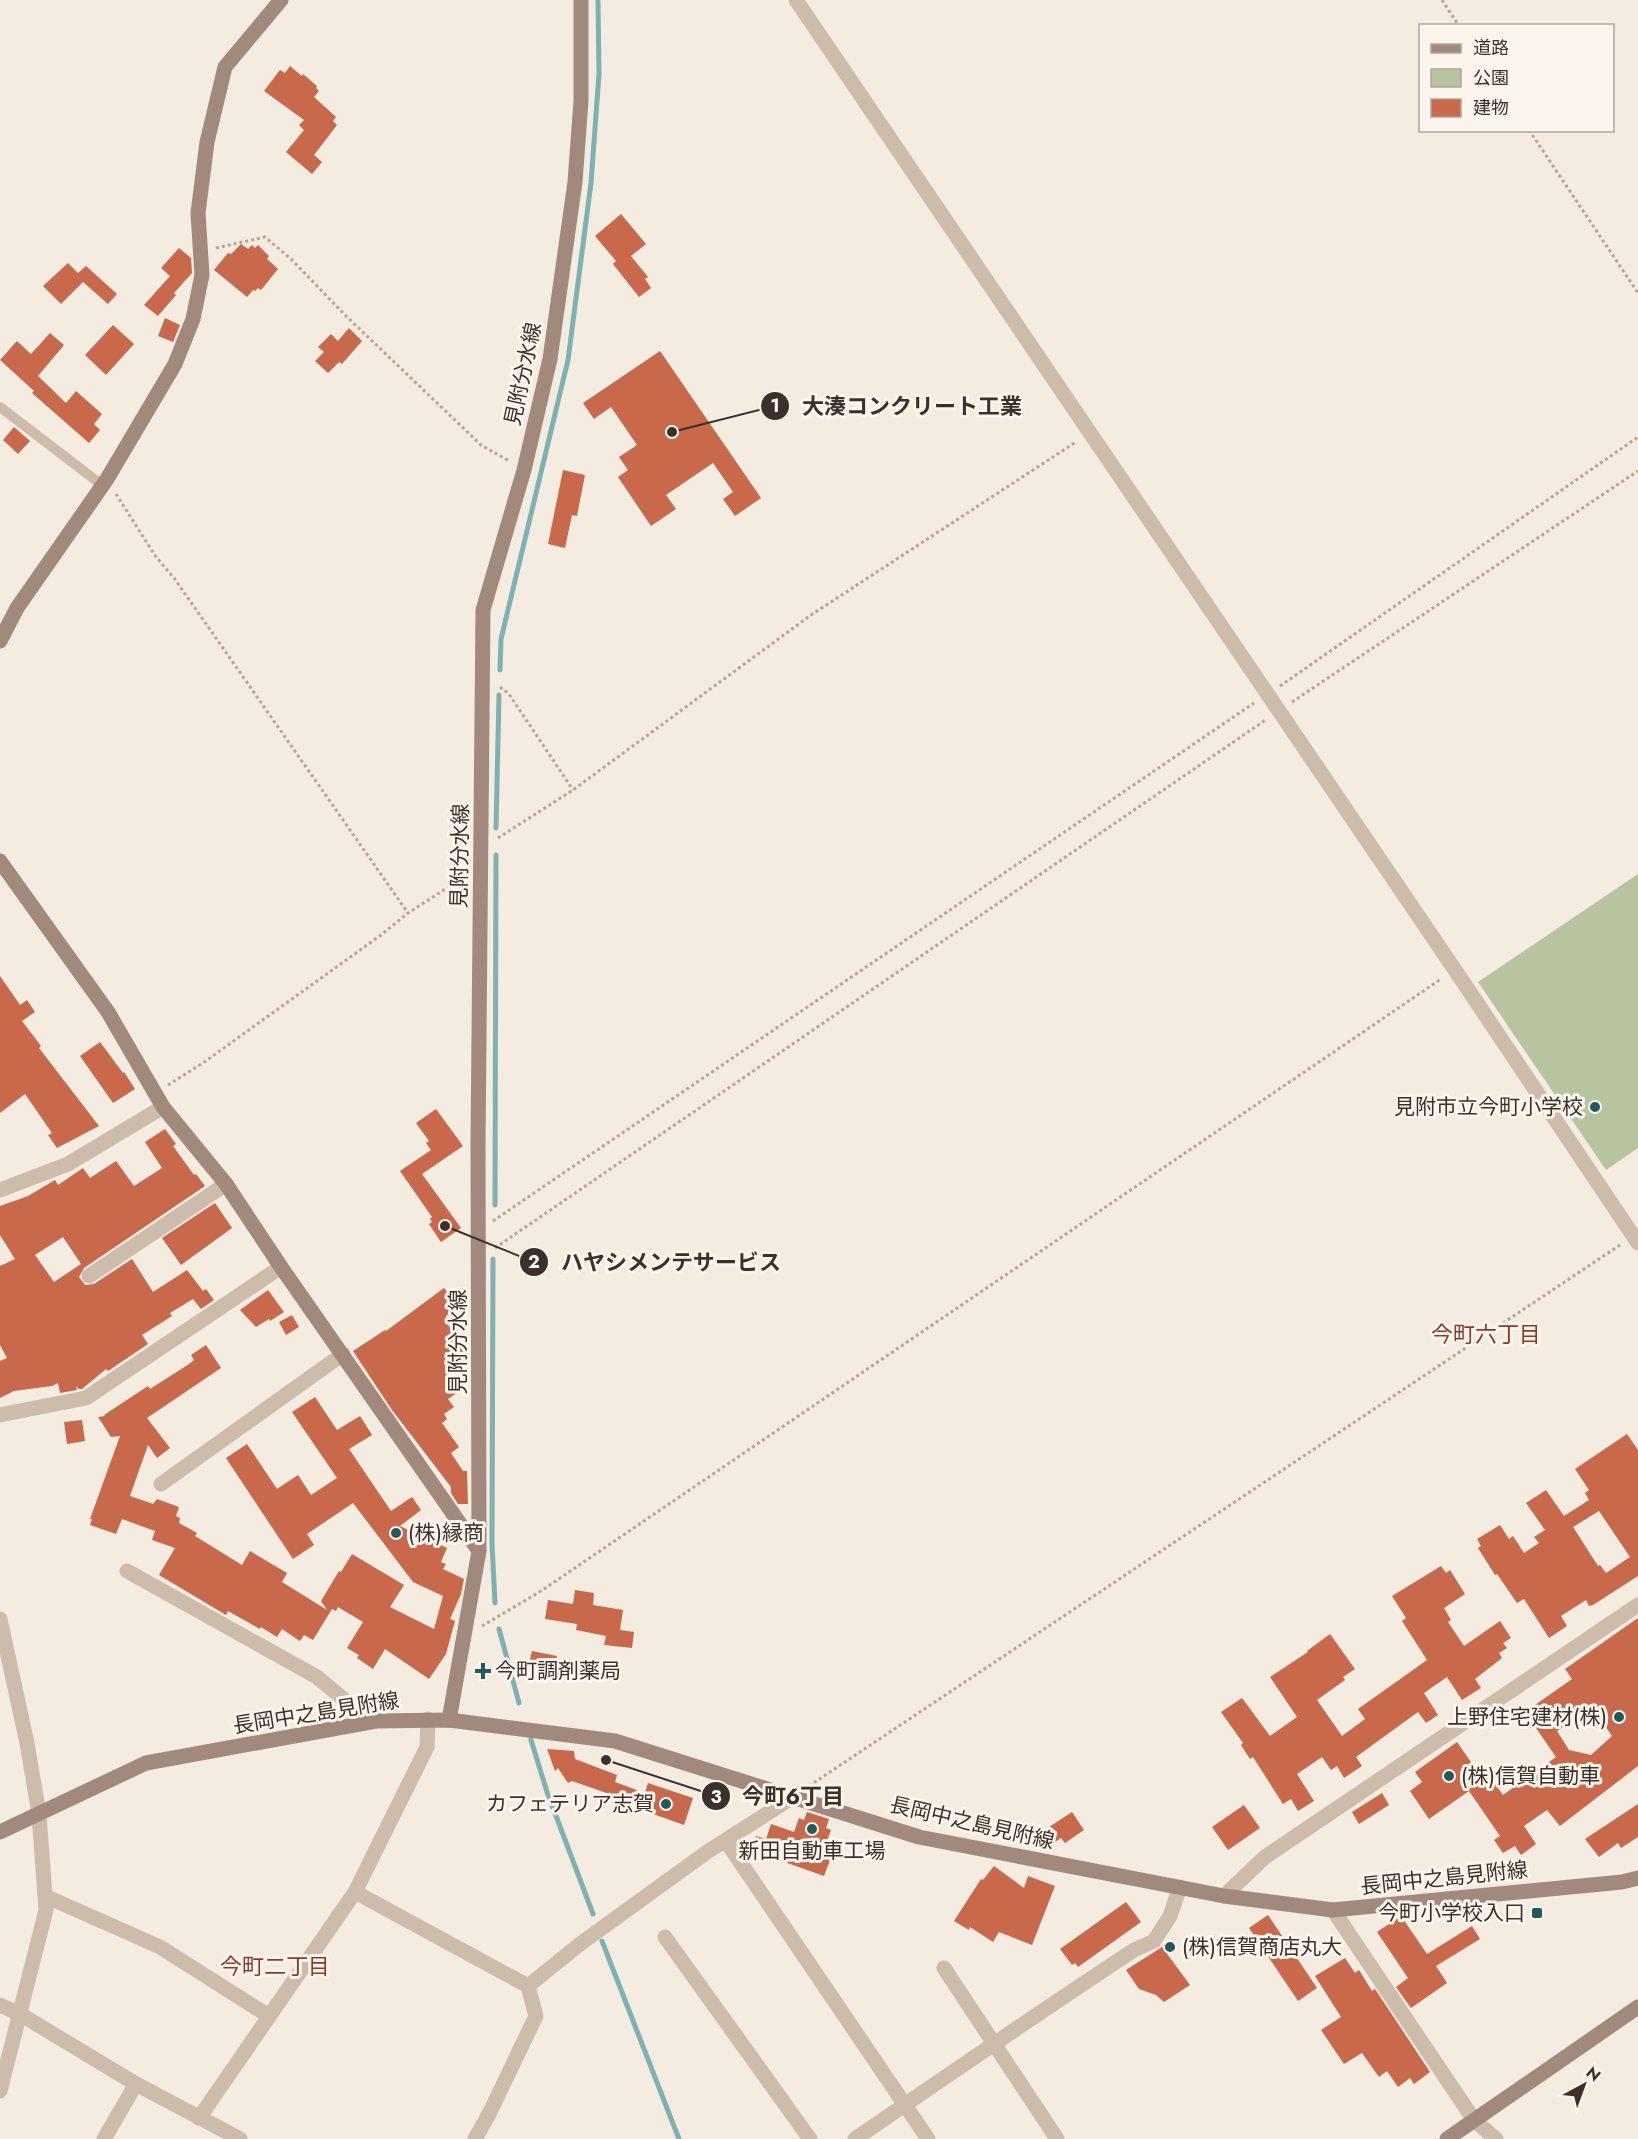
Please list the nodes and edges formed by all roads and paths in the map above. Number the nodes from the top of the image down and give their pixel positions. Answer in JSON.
{"nodes":[{"id":1,"x":281,"y":0,"type":"edge"},
{"id":2,"x":581,"y":0,"type":"edge"},
{"id":3,"x":796,"y":0,"type":"edge"},
{"id":4,"x":1442,"y":0,"type":"edge"},
{"id":5,"x":1458,"y":24,"type":"edge"},
{"id":6,"x":1530,"y":132,"type":"edge"},
{"id":7,"x":201,"y":252,"type":"junction"},
{"id":8,"x":1638,"y":293,"type":"edge"},
{"id":9,"x":0,"y":407,"type":"edge"},
{"id":10,"x":1090,"y":433,"type":"junction"},
{"id":11,"x":1638,"y":437,"type":"edge"},
{"id":12,"x":524,"y":470,"type":"junction"},
{"id":13,"x":1638,"y":471,"type":"edge"},
{"id":14,"x":105,"y":482,"type":"junction"},
{"id":15,"x":0,"y":641,"type":"edge"},
{"id":16,"x":483,"y":684,"type":"junction"},
{"id":17,"x":1268,"y":694,"type":"junction"},
{"id":18,"x":1280,"y":711,"type":"junction"},
{"id":19,"x":573,"y":790,"type":"junction"},
{"id":20,"x":482,"y":845,"type":"junction"},
{"id":21,"x":0,"y":861,"type":"edge"},
{"id":22,"x":481,"y":875,"type":"junction"},
{"id":23,"x":408,"y":914,"type":"junction"},
{"id":24,"x":1455,"y":970,"type":"junction"},
{"id":25,"x":156,"y":1092,"type":"junction"},
{"id":26,"x":163,"y":1107,"type":"junction"},
{"id":27,"x":226,"y":1184,"type":"junction"},
{"id":28,"x":0,"y":1190,"type":"edge"},
{"id":29,"x":479,"y":1231,"type":"junction"},
{"id":30,"x":1636,"y":1240,"type":"edge"},
{"id":31,"x":479,"y":1259,"type":"junction"},
{"id":32,"x":281,"y":1267,"type":"junction"},
{"id":33,"x":89,"y":1276,"type":"dead end"},
{"id":34,"x":343,"y":1354,"type":"junction"},
{"id":35,"x":0,"y":1416,"type":"edge"},
{"id":36,"x":161,"y":1484,"type":"dead end"},
{"id":37,"x":480,"y":1551,"type":"junction"},
{"id":38,"x":128,"y":1571,"type":"dead end"},
{"id":39,"x":1638,"y":1605,"type":"edge"},
{"id":40,"x":0,"y":1619,"type":"edge"},
{"id":41,"x":464,"y":1632,"type":"junction"},
{"id":42,"x":428,"y":1719,"type":"junction"},
{"id":43,"x":449,"y":1720,"type":"junction"},
{"id":44,"x":370,"y":1722,"type":"junction"},
{"id":45,"x":793,"y":1797,"type":"junction"},
{"id":46,"x":39,"y":1814,"type":"junction"},
{"id":47,"x":0,"y":1832,"type":"edge"},
{"id":48,"x":726,"y":1841,"type":"junction"},
{"id":49,"x":1638,"y":1878,"type":"edge"},
{"id":50,"x":1180,"y":1887,"type":"junction"},
{"id":51,"x":355,"y":1892,"type":"junction"},
{"id":52,"x":45,"y":1896,"type":"junction"},
{"id":53,"x":1224,"y":1896,"type":"junction"},
{"id":54,"x":1332,"y":1910,"type":"junction"},
{"id":55,"x":665,"y":1937,"type":"dead end"},
{"id":56,"x":944,"y":1968,"type":"dead end"},
{"id":57,"x":528,"y":1986,"type":"junction"},
{"id":58,"x":0,"y":2005,"type":"edge"},
{"id":59,"x":1638,"y":2007,"type":"edge"},
{"id":60,"x":20,"y":2014,"type":"junction"},
{"id":61,"x":269,"y":2016,"type":"junction"},
{"id":62,"x":995,"y":2045,"type":"junction"},
{"id":63,"x":136,"y":2084,"type":"junction"},
{"id":64,"x":0,"y":2091,"type":"edge"},
{"id":65,"x":905,"y":2105,"type":"junction"},
{"id":66,"x":199,"y":2118,"type":"junction"},
{"id":67,"x":1474,"y":2120,"type":"junction"},
{"id":68,"x":104,"y":2139,"type":"edge"},
{"id":69,"x":240,"y":2139,"type":"edge"},
{"id":70,"x":475,"y":2139,"type":"edge"},
{"id":71,"x":810,"y":2139,"type":"edge"},
{"id":72,"x":855,"y":2139,"type":"edge"},
{"id":73,"x":928,"y":2139,"type":"edge"},
{"id":74,"x":1057,"y":2139,"type":"edge"},
{"id":75,"x":1447,"y":2139,"type":"edge"},
{"id":76,"x":1496,"y":2139,"type":"edge"}],
"edges":[{"from":1,"to":7,"type":"main road"},
{"from":2,"to":12,"type":"main road","name":"見附分水線"},
{"from":3,"to":10,"type":"street"},
{"from":4,"to":5,"type":"path"},
{"from":6,"to":8,"type":"path"},
{"from":7,"to":12,"type":"path"},
{"from":7,"to":14,"type":"main road"},
{"from":9,"to":14,"type":"lane"},
{"from":10,"to":17,"type":"street"},
{"from":10,"to":19,"type":"path"},
{"from":11,"to":17,"type":"path"},
{"from":12,"to":16,"type":"main road","name":"見附分水線"},
{"from":13,"to":18,"type":"path"},
{"from":14,"to":15,"type":"main road"},
{"from":14,"to":23,"type":"path"},
{"from":16,"to":19,"type":"path"},
{"from":16,"to":20,"type":"main road","name":"見附分水線"},
{"from":17,"to":18,"type":"street"},
{"from":17,"to":29,"type":"path"},
{"from":18,"to":24,"type":"street"},
{"from":18,"to":31,"type":"path"},
{"from":19,"to":20,"type":"path"},
{"from":20,"to":22,"type":"main road","name":"見附分水線"},
{"from":21,"to":25,"type":"main road"},
{"from":22,"to":23,"type":"path"},
{"from":22,"to":29,"type":"main road","name":"見附分水線"},
{"from":23,"to":25,"type":"path"},
{"from":24,"to":30,"type":"street"},
{"from":24,"to":41,"type":"path"},
{"from":25,"to":26,"type":"main road"},
{"from":26,"to":27,"type":"main road"},
{"from":26,"to":28,"type":"street"},
{"from":27,"to":32,"type":"main road"},
{"from":27,"to":33,"type":"street"},
{"from":29,"to":31,"type":"main road","name":"見附分水線"},
{"from":30,"to":45,"type":"path"},
{"from":31,"to":37,"type":"main road","name":"見附分水線"},
{"from":32,"to":34,"type":"main road"},
{"from":32,"to":35,"type":"street"},
{"from":34,"to":36,"type":"street"},
{"from":34,"to":37,"type":"main road"},
{"from":37,"to":41,"type":"main road","name":"見附分水線"},
{"from":38,"to":44,"type":"street"},
{"from":39,"to":53,"type":"street"},
{"from":40,"to":46,"type":"street"},
{"from":41,"to":43,"type":"main road","name":"見附分水線"},
{"from":42,"to":43,"type":"main road","name":"長岡中之島見附線"},
{"from":42,"to":44,"type":"main road","name":"長岡中之島見附線"},
{"from":42,"to":51,"type":"street"},
{"from":43,"to":45,"type":"main road","name":"長岡中之島見附線"},
{"from":44,"to":46,"type":"main road","name":"長岡中之島見附線"},
{"from":45,"to":48,"type":"street"},
{"from":45,"to":50,"type":"main road","name":"長岡中之島見附線"},
{"from":46,"to":47,"type":"main road","name":"長岡中之島見附線"},
{"from":46,"to":52,"type":"street"},
{"from":48,"to":57,"type":"street"},
{"from":48,"to":65,"type":"street"},
{"from":49,"to":54,"type":"main road","name":"長岡中之島見附線"},
{"from":50,"to":53,"type":"main road","name":"長岡中之島見附線"},
{"from":50,"to":62,"type":"street"},
{"from":51,"to":57,"type":"street"},
{"from":51,"to":61,"type":"street"},
{"from":52,"to":60,"type":"street"},
{"from":52,"to":61,"type":"street"},
{"from":53,"to":54,"type":"main road","name":"長岡中之島見附線"},
{"from":54,"to":67,"type":"street"},
{"from":55,"to":71,"type":"street"},
{"from":56,"to":62,"type":"street"},
{"from":57,"to":70,"type":"street"},
{"from":58,"to":60,"type":"street"},
{"from":59,"to":67,"type":"main road"},
{"from":60,"to":63,"type":"street"},
{"from":60,"to":64,"type":"street"},
{"from":61,"to":66,"type":"street"},
{"from":62,"to":65,"type":"street"},
{"from":62,"to":74,"type":"street"},
{"from":63,"to":66,"type":"street"},
{"from":63,"to":68,"type":"street"},
{"from":65,"to":72,"type":"street"},
{"from":65,"to":73,"type":"street"},
{"from":66,"to":69,"type":"street"},
{"from":67,"to":75,"type":"main road"},
{"from":67,"to":76,"type":"street"}]}
